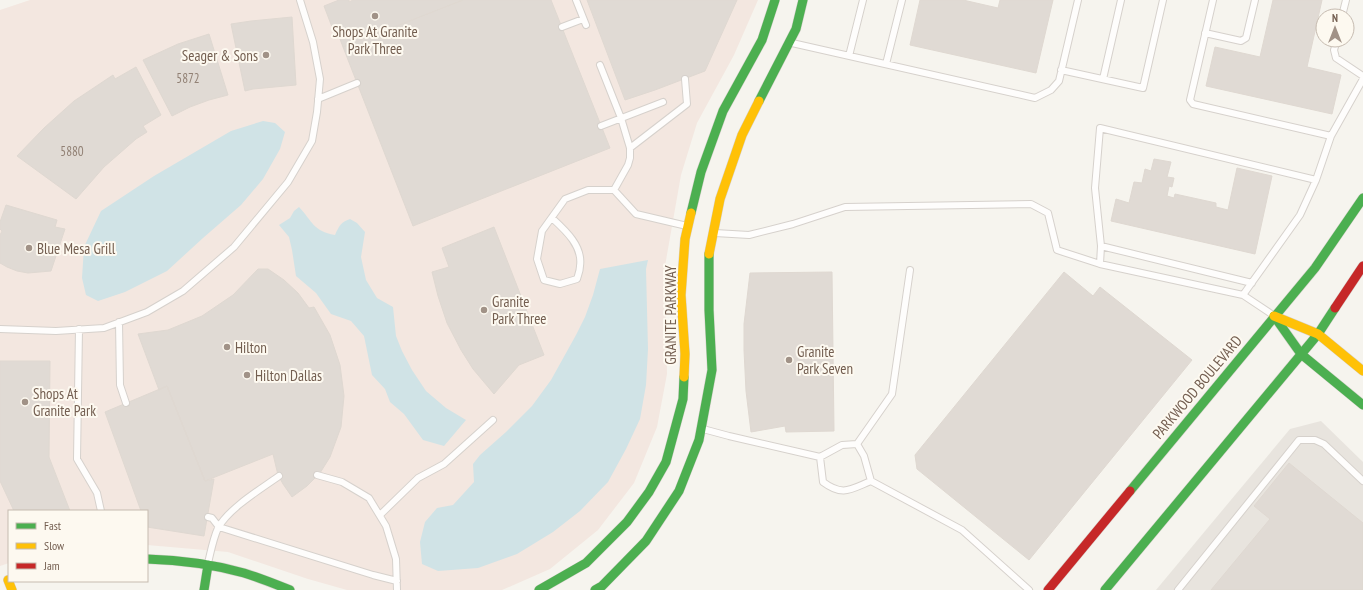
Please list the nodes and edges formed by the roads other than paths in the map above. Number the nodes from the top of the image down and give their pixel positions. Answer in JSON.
{"nodes":[{"id":1,"x":300,"y":0,"type":"edge"},
{"id":2,"x":576,"y":0,"type":"edge"},
{"id":3,"x":775,"y":0,"type":"edge"},
{"id":4,"x":804,"y":0,"type":"edge"},
{"id":5,"x":863,"y":0,"type":"edge"},
{"id":6,"x":902,"y":0,"type":"edge"},
{"id":7,"x":1078,"y":0,"type":"edge"},
{"id":8,"x":1122,"y":0,"type":"edge"},
{"id":9,"x":1163,"y":0,"type":"edge"},
{"id":10,"x":1213,"y":0,"type":"edge"},
{"id":11,"x":1255,"y":0,"type":"edge"},
{"id":12,"x":562,"y":27,"type":"dead end"},
{"id":13,"x":1205,"y":33,"type":"junction"},
{"id":14,"x":790,"y":42,"type":"junction"},
{"id":15,"x":1335,"y":48,"type":"edge"},
{"id":16,"x":849,"y":56,"type":"junction"},
{"id":17,"x":600,"y":64,"type":"dead end"},
{"id":18,"x":886,"y":64,"type":"junction"},
{"id":19,"x":1061,"y":70,"type":"junction"},
{"id":20,"x":1363,"y":77,"type":"edge"},
{"id":21,"x":685,"y":79,"type":"dead end"},
{"id":22,"x":1103,"y":79,"type":"junction"},
{"id":23,"x":357,"y":83,"type":"dead end"},
{"id":24,"x":318,"y":99,"type":"junction"},
{"id":25,"x":663,"y":102,"type":"dead end"},
{"id":26,"x":621,"y":118,"type":"junction"},
{"id":27,"x":601,"y":126,"type":"dead end"},
{"id":28,"x":1331,"y":136,"type":"junction"},
{"id":29,"x":630,"y":148,"type":"junction"},
{"id":30,"x":1316,"y":180,"type":"junction"},
{"id":31,"x":614,"y":190,"type":"junction"},
{"id":32,"x":1363,"y":198,"type":"edge"},
{"id":33,"x":552,"y":218,"type":"junction"},
{"id":34,"x":691,"y":227,"type":"junction"},
{"id":35,"x":710,"y":232,"type":"junction"},
{"id":36,"x":1101,"y":246,"type":"junction"},
{"id":37,"x":1100,"y":264,"type":"junction"},
{"id":38,"x":1363,"y":266,"type":"edge"},
{"id":39,"x":910,"y":270,"type":"dead end"},
{"id":40,"x":1252,"y":283,"type":"junction"},
{"id":41,"x":1243,"y":295,"type":"junction"},
{"id":42,"x":1274,"y":316,"type":"junction"},
{"id":43,"x":120,"y":322,"type":"junction"},
{"id":44,"x":0,"y":329,"type":"edge"},
{"id":45,"x":79,"y":329,"type":"junction"},
{"id":46,"x":1318,"y":334,"type":"junction"},
{"id":47,"x":1301,"y":354,"type":"junction"},
{"id":48,"x":1363,"y":371,"type":"edge"},
{"id":49,"x":126,"y":403,"type":"dead end"},
{"id":50,"x":1363,"y":405,"type":"edge"},
{"id":51,"x":493,"y":420,"type":"dead end"},
{"id":52,"x":701,"y":429,"type":"junction"},
{"id":53,"x":857,"y":444,"type":"junction"},
{"id":54,"x":820,"y":457,"type":"junction"},
{"id":55,"x":318,"y":475,"type":"dead end"},
{"id":56,"x":279,"y":476,"type":"dead end"},
{"id":57,"x":871,"y":481,"type":"junction"},
{"id":58,"x":1363,"y":482,"type":"edge"},
{"id":59,"x":101,"y":510,"type":"edge"},
{"id":60,"x":380,"y":515,"type":"junction"},
{"id":61,"x":208,"y":517,"type":"dead end"},
{"id":62,"x":219,"y":526,"type":"junction"},
{"id":63,"x":148,"y":559,"type":"edge"},
{"id":64,"x":208,"y":565,"type":"junction"},
{"id":65,"x":6,"y":581,"type":"edge"},
{"id":66,"x":397,"y":581,"type":"junction"},
{"id":67,"x":600,"y":587,"type":"edge"},
{"id":68,"x":12,"y":590,"type":"edge"},
{"id":69,"x":204,"y":590,"type":"edge"},
{"id":70,"x":290,"y":590,"type":"edge"},
{"id":71,"x":397,"y":590,"type":"edge"},
{"id":72,"x":540,"y":590,"type":"edge"},
{"id":73,"x":1029,"y":590,"type":"edge"},
{"id":74,"x":1048,"y":590,"type":"edge"},
{"id":75,"x":1105,"y":590,"type":"edge"},
{"id":76,"x":1178,"y":590,"type":"edge"}],
"edges":[{"from":1,"to":24,"type":"lane"},
{"from":2,"to":12,"type":"lane"},
{"from":3,"to":34,"type":"street","name":"GRANITE PARKWAY"},
{"from":4,"to":14,"type":"street"},
{"from":5,"to":16,"type":"lane"},
{"from":6,"to":18,"type":"lane"},
{"from":7,"to":19,"type":"lane"},
{"from":8,"to":22,"type":"lane"},
{"from":9,"to":22,"type":"lane"},
{"from":10,"to":13,"type":"lane"},
{"from":11,"to":13,"type":"lane"},
{"from":13,"to":28,"type":"lane"},
{"from":14,"to":16,"type":"lane"},
{"from":14,"to":35,"type":"street"},
{"from":15,"to":20,"type":"lane"},
{"from":16,"to":18,"type":"lane"},
{"from":17,"to":26,"type":"lane"},
{"from":18,"to":19,"type":"lane"},
{"from":19,"to":22,"type":"lane"},
{"from":20,"to":28,"type":"lane"},
{"from":21,"to":29,"type":"lane"},
{"from":23,"to":24,"type":"lane"},
{"from":24,"to":43,"type":"lane"},
{"from":25,"to":26,"type":"lane"},
{"from":26,"to":27,"type":"lane"},
{"from":26,"to":29,"type":"lane"},
{"from":28,"to":30,"type":"lane"},
{"from":29,"to":31,"type":"lane"},
{"from":30,"to":36,"type":"lane"},
{"from":30,"to":40,"type":"lane"},
{"from":31,"to":33,"type":"lane"},
{"from":31,"to":34,"type":"lane"},
{"from":32,"to":42,"type":"street","name":"PARKWOOD BOULEVARD"},
{"from":33,"to":33,"type":"lane"},
{"from":34,"to":72,"type":"street","name":"GRANITE PARKWAY"},
{"from":35,"to":37,"type":"lane"},
{"from":35,"to":52,"type":"street"},
{"from":36,"to":37,"type":"lane"},
{"from":36,"to":40,"type":"lane"},
{"from":37,"to":41,"type":"lane"},
{"from":38,"to":46,"type":"street"},
{"from":39,"to":53,"type":"lane"},
{"from":40,"to":41,"type":"lane"},
{"from":41,"to":42,"type":"lane"},
{"from":42,"to":46,"type":"street"},
{"from":42,"to":47,"type":"street"},
{"from":42,"to":74,"type":"street","name":"PARKWOOD BOULEVARD"},
{"from":43,"to":45,"type":"lane"},
{"from":43,"to":49,"type":"lane"},
{"from":44,"to":45,"type":"lane"},
{"from":45,"to":59,"type":"lane"},
{"from":46,"to":47,"type":"street"},
{"from":46,"to":48,"type":"street"},
{"from":47,"to":50,"type":"street"},
{"from":47,"to":75,"type":"street"},
{"from":51,"to":60,"type":"lane"},
{"from":52,"to":54,"type":"lane"},
{"from":52,"to":67,"type":"street"},
{"from":53,"to":54,"type":"lane"},
{"from":53,"to":57,"type":"lane"},
{"from":54,"to":57,"type":"lane"},
{"from":55,"to":60,"type":"lane"},
{"from":56,"to":62,"type":"lane"},
{"from":57,"to":73,"type":"lane"},
{"from":58,"to":76,"type":"lane"},
{"from":60,"to":66,"type":"lane"},
{"from":61,"to":62,"type":"lane"},
{"from":62,"to":64,"type":"lane"},
{"from":62,"to":66,"type":"lane"},
{"from":63,"to":64,"type":"street"},
{"from":64,"to":69,"type":"street"},
{"from":64,"to":70,"type":"street"},
{"from":65,"to":68,"type":"street"},
{"from":66,"to":71,"type":"lane"}]}
